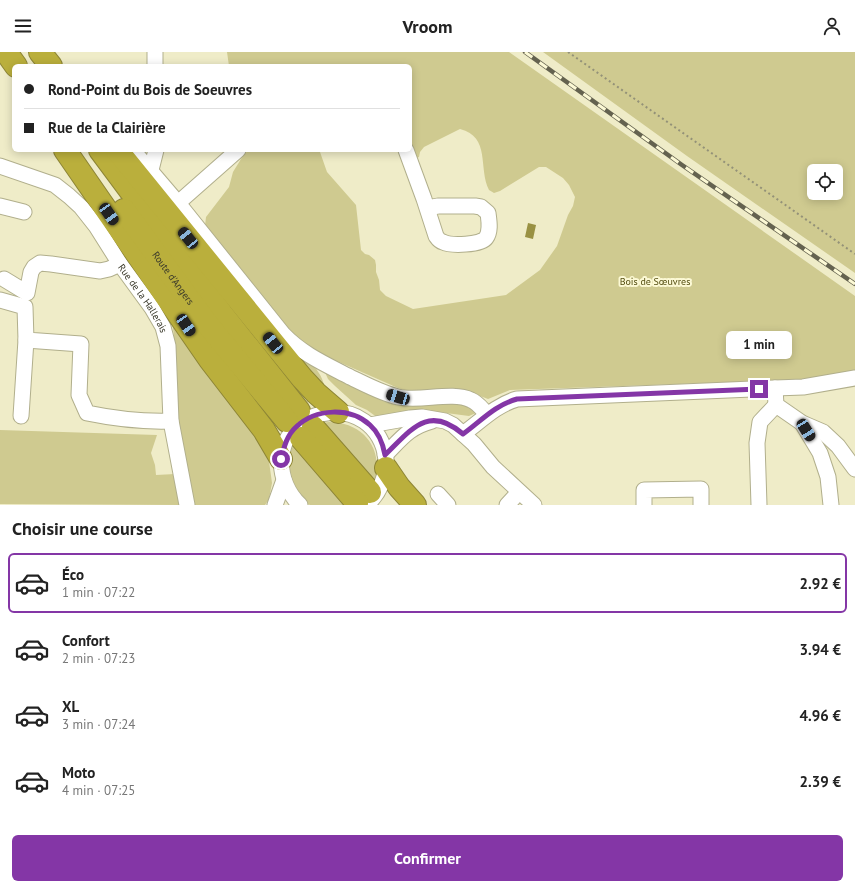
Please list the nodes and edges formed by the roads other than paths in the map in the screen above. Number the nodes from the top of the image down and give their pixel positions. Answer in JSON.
{"nodes":[{"id":1,"x":6,"y":52,"type":"edge"},
{"id":2,"x":27,"y":52,"type":"edge"},
{"id":3,"x":40,"y":52,"type":"edge"},
{"id":4,"x":155,"y":52,"type":"edge"},
{"id":5,"x":15,"y":64,"type":"edge"},
{"id":6,"x":36,"y":64,"type":"edge"},
{"id":7,"x":49,"y":64,"type":"edge"},
{"id":8,"x":155,"y":64,"type":"edge"},
{"id":9,"x":66,"y":152,"type":"edge"},
{"id":10,"x":81,"y":152,"type":"edge"},
{"id":11,"x":101,"y":152,"type":"edge"},
{"id":12,"x":127,"y":152,"type":"edge"},
{"id":13,"x":155,"y":152,"type":"edge"},
{"id":14,"x":236,"y":152,"type":"edge"},
{"id":15,"x":407,"y":152,"type":"edge"},
{"id":16,"x":0,"y":166,"type":"edge"},
{"id":17,"x":150,"y":170,"type":"junction"},
{"id":18,"x":178,"y":203,"type":"junction"},
{"id":19,"x":0,"y":206,"type":"edge"},
{"id":20,"x":427,"y":208,"type":"dead end"},
{"id":21,"x":24,"y":212,"type":"dead end"},
{"id":22,"x":120,"y":264,"type":"junction"},
{"id":23,"x":4,"y":279,"type":"dead end"},
{"id":24,"x":0,"y":300,"type":"edge"},
{"id":25,"x":26,"y":340,"type":"junction"},
{"id":26,"x":855,"y":378,"type":"edge"},
{"id":27,"x":774,"y":388,"type":"junction"},
{"id":28,"x":776,"y":405,"type":"junction"},
{"id":29,"x":338,"y":412,"type":"junction"},
{"id":30,"x":487,"y":414,"type":"junction"},
{"id":31,"x":21,"y":416,"type":"dead end"},
{"id":32,"x":437,"y":420,"type":"junction"},
{"id":33,"x":171,"y":421,"type":"junction"},
{"id":34,"x":802,"y":423,"type":"junction"},
{"id":35,"x":300,"y":424,"type":"junction"},
{"id":36,"x":370,"y":425,"type":"junction"},
{"id":37,"x":463,"y":434,"type":"junction"},
{"id":38,"x":386,"y":462,"type":"junction"},
{"id":39,"x":855,"y":469,"type":"edge"},
{"id":40,"x":282,"y":470,"type":"junction"},
{"id":41,"x":519,"y":492,"type":"junction"},
{"id":42,"x":438,"y":494,"type":"dead end"},
{"id":43,"x":364,"y":500,"type":"edge"},
{"id":44,"x":188,"y":501,"type":"edge"},
{"id":45,"x":531,"y":504,"type":"edge"},
{"id":46,"x":275,"y":505,"type":"edge"},
{"id":47,"x":300,"y":505,"type":"edge"},
{"id":48,"x":415,"y":505,"type":"edge"},
{"id":49,"x":448,"y":505,"type":"edge"},
{"id":50,"x":507,"y":505,"type":"edge"},
{"id":51,"x":644,"y":505,"type":"edge"},
{"id":52,"x":701,"y":505,"type":"edge"},
{"id":53,"x":759,"y":505,"type":"edge"},
{"id":54,"x":831,"y":505,"type":"edge"}],
"edges":[{"from":1,"to":5,"type":"highway"},
{"from":2,"to":6,"type":"highway"},
{"from":3,"to":7,"type":"highway"},
{"from":4,"to":8,"type":"street"},
{"from":9,"to":40,"type":"highway"},
{"from":10,"to":35,"type":"highway","name":"Route d'Angers"},
{"from":11,"to":35,"type":"highway","name":"Route d'Angers"},
{"from":12,"to":17,"type":"street"},
{"from":12,"to":29,"type":"highway"},
{"from":13,"to":17,"type":"street"},
{"from":14,"to":18,"type":"street"},
{"from":15,"to":20,"type":"street"},
{"from":16,"to":22,"type":"street","name":"Rue de la Hallerais"},
{"from":17,"to":18,"type":"street"},
{"from":18,"to":30,"type":"street"},
{"from":19,"to":21,"type":"street"},
{"from":22,"to":23,"type":"street"},
{"from":22,"to":33,"type":"street","name":"Rue de la Hallerais"},
{"from":24,"to":25,"type":"street"},
{"from":25,"to":31,"type":"street"},
{"from":25,"to":33,"type":"street"},
{"from":26,"to":27,"type":"street"},
{"from":27,"to":28,"type":"street"},
{"from":27,"to":30,"type":"street"},
{"from":28,"to":34,"type":"street"},
{"from":28,"to":53,"type":"street"},
{"from":29,"to":36,"type":"street"},
{"from":29,"to":40,"type":"street"},
{"from":30,"to":37,"type":"street"},
{"from":32,"to":36,"type":"street"},
{"from":32,"to":37,"type":"street"},
{"from":32,"to":38,"type":"street"},
{"from":33,"to":44,"type":"street","name":"Rue de la Hallerais"},
{"from":34,"to":39,"type":"street"},
{"from":34,"to":54,"type":"street"},
{"from":35,"to":43,"type":"highway","name":"Route d'Angers"},
{"from":36,"to":38,"type":"street"},
{"from":37,"to":41,"type":"street"},
{"from":38,"to":43,"type":"street"},
{"from":38,"to":48,"type":"highway"},
{"from":40,"to":46,"type":"street"},
{"from":40,"to":47,"type":"street"},
{"from":41,"to":45,"type":"street"},
{"from":41,"to":50,"type":"street"},
{"from":42,"to":49,"type":"street"},
{"from":51,"to":52,"type":"street"}]}
